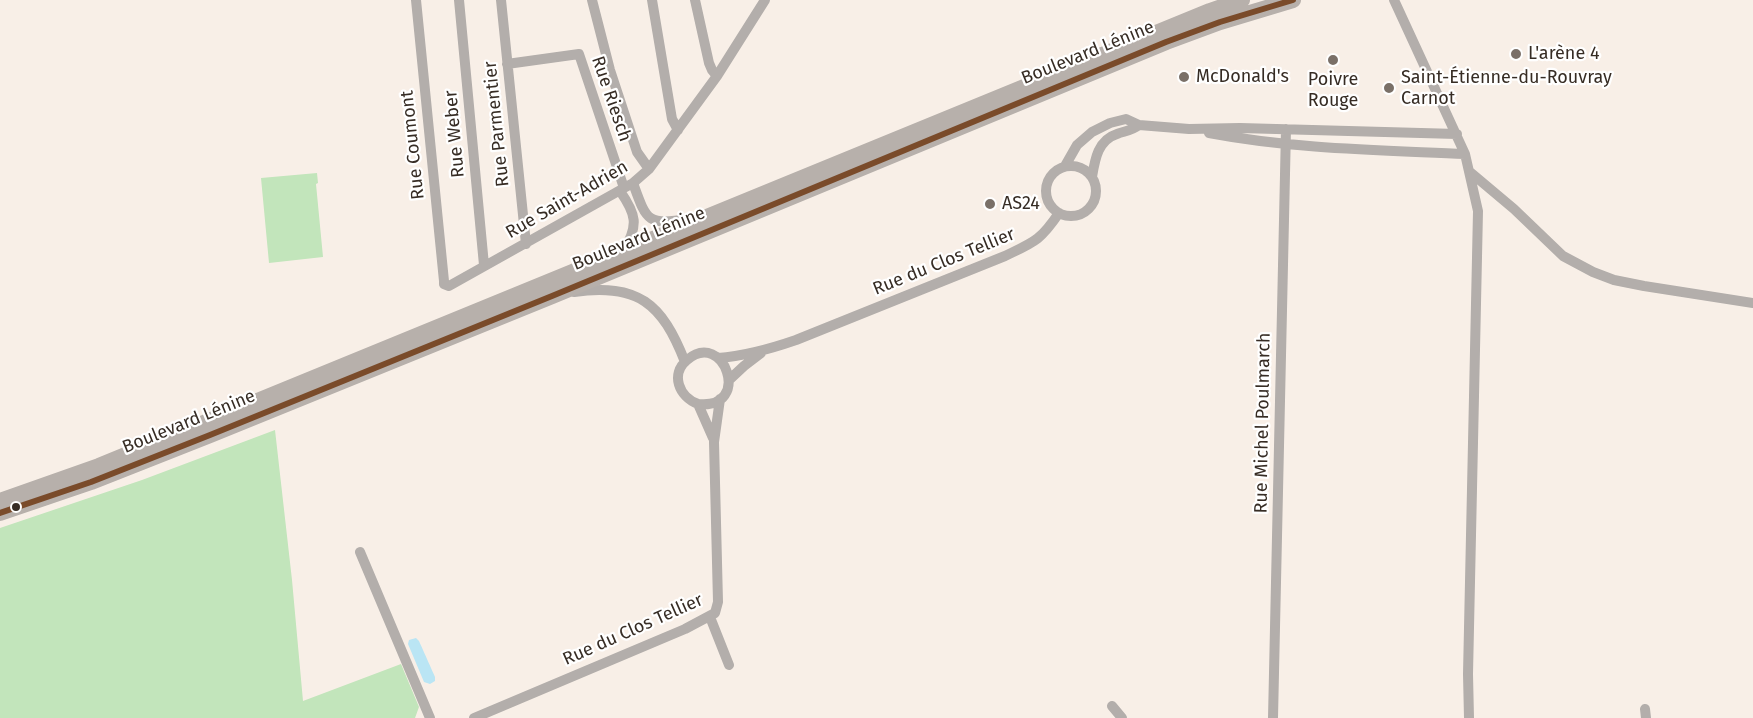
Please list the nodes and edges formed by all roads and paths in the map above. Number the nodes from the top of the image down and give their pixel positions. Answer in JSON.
{"nodes":[{"id":1,"x":416,"y":0,"type":"edge"},
{"id":2,"x":459,"y":0,"type":"edge"},
{"id":3,"x":501,"y":0,"type":"edge"},
{"id":4,"x":592,"y":0,"type":"edge"},
{"id":5,"x":652,"y":0,"type":"edge"},
{"id":6,"x":695,"y":0,"type":"edge"},
{"id":7,"x":765,"y":0,"type":"edge"},
{"id":8,"x":1242,"y":0,"type":"edge"},
{"id":9,"x":1293,"y":0,"type":"edge"},
{"id":10,"x":1394,"y":0,"type":"edge"},
{"id":11,"x":507,"y":64,"type":"junction"},
{"id":12,"x":717,"y":76,"type":"junction"},
{"id":13,"x":1139,"y":125,"type":"junction"},
{"id":14,"x":678,"y":129,"type":"junction"},
{"id":15,"x":1189,"y":129,"type":"junction"},
{"id":16,"x":1286,"y":129,"type":"junction"},
{"id":17,"x":1457,"y":134,"type":"junction"},
{"id":18,"x":1286,"y":142,"type":"junction"},
{"id":19,"x":1465,"y":154,"type":"junction"},
{"id":20,"x":1065,"y":166,"type":"junction"},
{"id":21,"x":649,"y":169,"type":"junction"},
{"id":22,"x":1470,"y":172,"type":"junction"},
{"id":23,"x":1092,"y":177,"type":"junction"},
{"id":24,"x":626,"y":187,"type":"junction"},
{"id":25,"x":1059,"y":213,"type":"junction"},
{"id":26,"x":707,"y":216,"type":"junction"},
{"id":27,"x":526,"y":244,"type":"junction"},
{"id":28,"x":624,"y":251,"type":"junction"},
{"id":29,"x":484,"y":265,"type":"junction"},
{"id":30,"x":446,"y":285,"type":"joint"},
{"id":31,"x":552,"y":296,"type":"junction"},
{"id":32,"x":1753,"y":303,"type":"edge"},
{"id":33,"x":763,"y":351,"type":"junction"},
{"id":34,"x":718,"y":358,"type":"junction"},
{"id":35,"x":685,"y":362,"type":"junction"},
{"id":36,"x":729,"y":380,"type":"junction"},
{"id":37,"x":720,"y":399,"type":"junction"},
{"id":38,"x":698,"y":404,"type":"junction"},
{"id":39,"x":714,"y":442,"type":"junction"},
{"id":40,"x":0,"y":501,"type":"edge"},
{"id":41,"x":0,"y":513,"type":"edge"},
{"id":42,"x":360,"y":552,"type":"dead end"},
{"id":43,"x":710,"y":617,"type":"junction"},
{"id":44,"x":729,"y":665,"type":"dead end"},
{"id":45,"x":1112,"y":706,"type":"dead end"},
{"id":46,"x":430,"y":718,"type":"edge"},
{"id":47,"x":474,"y":718,"type":"edge"},
{"id":48,"x":1122,"y":718,"type":"edge"},
{"id":49,"x":1273,"y":718,"type":"edge"},
{"id":50,"x":1469,"y":718,"type":"edge"}],
"edges":[{"from":1,"to":30,"type":"street","name":"Rue Coumont"},
{"from":2,"to":29,"type":"street","name":"Rue Weber"},
{"from":3,"to":11,"type":"street","name":"Rue Parmentier"},
{"from":4,"to":21,"type":"street"},
{"from":5,"to":14,"type":"street"},
{"from":6,"to":12,"type":"street"},
{"from":7,"to":12,"type":"street","name":"Rue Saint-Adrien"},
{"from":8,"to":26,"type":"main road","name":"Boulevard Lénine"},
{"from":9,"to":31,"type":"main road","name":"Boulevard Lénine"},
{"from":10,"to":17,"type":"street"},
{"from":11,"to":24,"type":"street","name":"Rue Riesch"},
{"from":11,"to":27,"type":"street","name":"Rue Parmentier"},
{"from":12,"to":14,"type":"street","name":"Rue Saint-Adrien"},
{"from":13,"to":15,"type":"street"},
{"from":13,"to":20,"type":"street"},
{"from":13,"to":23,"type":"street"},
{"from":14,"to":21,"type":"street","name":"Rue Saint-Adrien"},
{"from":15,"to":16,"type":"street"},
{"from":15,"to":18,"type":"street"},
{"from":16,"to":17,"type":"street"},
{"from":16,"to":18,"type":"street","name":"Rue Michel Poulmarch"},
{"from":17,"to":19,"type":"street"},
{"from":18,"to":19,"type":"street"},
{"from":18,"to":49,"type":"street","name":"Rue Michel Poulmarch"},
{"from":19,"to":22,"type":"street"},
{"from":20,"to":23,"type":"street"},
{"from":20,"to":25,"type":"street"},
{"from":21,"to":24,"type":"street","name":"Rue Saint-Adrien"},
{"from":22,"to":32,"type":"street"},
{"from":22,"to":50,"type":"street"},
{"from":23,"to":25,"type":"street"},
{"from":24,"to":26,"type":"street"},
{"from":24,"to":27,"type":"street","name":"Rue Saint-Adrien"},
{"from":24,"to":28,"type":"street"},
{"from":25,"to":33,"type":"street","name":"Rue du Clos Tellier"},
{"from":26,"to":28,"type":"main road","name":"Boulevard Lénine"},
{"from":27,"to":29,"type":"street","name":"Rue Saint-Adrien"},
{"from":28,"to":40,"type":"main road","name":"Boulevard Lénine"},
{"from":29,"to":30,"type":"street","name":"Rue Saint-Adrien"},
{"from":31,"to":35,"type":"street"},
{"from":31,"to":41,"type":"main road","name":"Boulevard Lénine"},
{"from":33,"to":34,"type":"street","name":"Rue du Clos Tellier"},
{"from":33,"to":36,"type":"street","name":"Rue du Clos Tellier"},
{"from":34,"to":35,"type":"street","name":"Rue du Clos Tellier"},
{"from":34,"to":36,"type":"street"},
{"from":35,"to":38,"type":"street","name":"Rue du Clos Tellier"},
{"from":36,"to":37,"type":"street","name":"Rue du Clos Tellier"},
{"from":37,"to":38,"type":"street"},
{"from":37,"to":39,"type":"street","name":"Rue du Clos Tellier"},
{"from":38,"to":39,"type":"street","name":"Rue du Clos Tellier"},
{"from":39,"to":43,"type":"street","name":"Rue du Clos Tellier"},
{"from":42,"to":46,"type":"street"},
{"from":43,"to":44,"type":"street"},
{"from":43,"to":47,"type":"street","name":"Rue du Clos Tellier"},
{"from":45,"to":48,"type":"street"}]}
